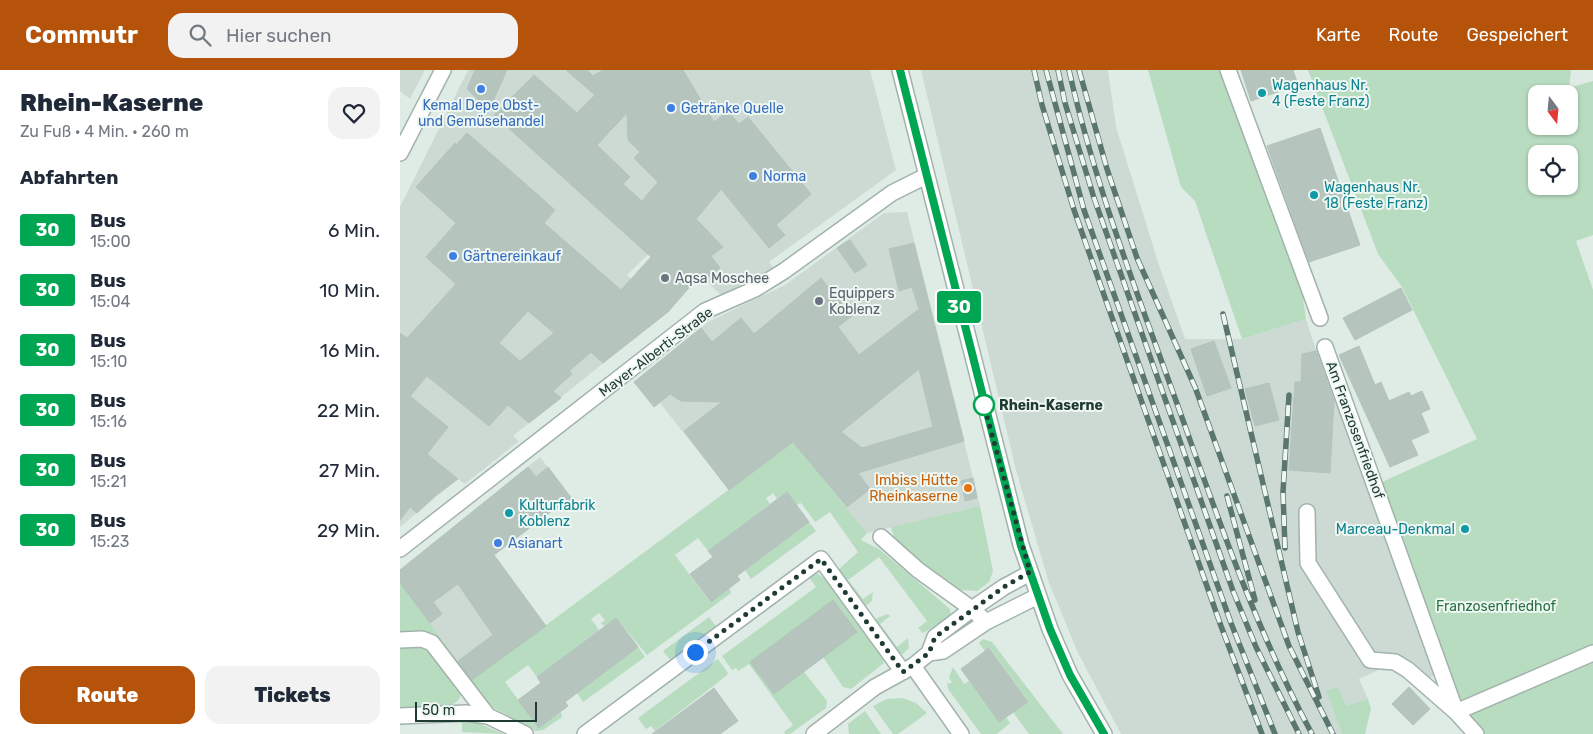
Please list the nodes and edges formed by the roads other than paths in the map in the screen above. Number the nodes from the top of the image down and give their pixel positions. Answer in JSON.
{"nodes":[{"id":1,"x":443,"y":70,"type":"edge"},
{"id":2,"x":900,"y":70,"type":"edge"},
{"id":3,"x":1228,"y":70,"type":"edge"},
{"id":4,"x":400,"y":153,"type":"edge"},
{"id":5,"x":926,"y":176,"type":"junction"},
{"id":6,"x":1320,"y":318,"type":"dead end"},
{"id":7,"x":1325,"y":347,"type":"dead end"},
{"id":8,"x":1307,"y":512,"type":"dead end"},
{"id":9,"x":881,"y":537,"type":"dead end"},
{"id":10,"x":400,"y":549,"type":"edge"},
{"id":11,"x":1030,"y":572,"type":"junction"},
{"id":12,"x":1038,"y":596,"type":"junction"},
{"id":13,"x":972,"y":609,"type":"junction"},
{"id":14,"x":986,"y":622,"type":"junction"},
{"id":15,"x":400,"y":640,"type":"edge"},
{"id":16,"x":929,"y":653,"type":"junction"},
{"id":17,"x":1593,"y":653,"type":"edge"},
{"id":18,"x":908,"y":669,"type":"junction"},
{"id":19,"x":1456,"y":712,"type":"junction"},
{"id":20,"x":400,"y":716,"type":"edge"},
{"id":21,"x":488,"y":716,"type":"junction"},
{"id":22,"x":526,"y":734,"type":"edge"},
{"id":23,"x":584,"y":734,"type":"edge"},
{"id":24,"x":814,"y":734,"type":"edge"},
{"id":25,"x":960,"y":734,"type":"edge"},
{"id":26,"x":1104,"y":734,"type":"edge"},
{"id":27,"x":1476,"y":734,"type":"edge"}],
"edges":[{"from":1,"to":4,"type":"street"},
{"from":2,"to":5,"type":"street"},
{"from":3,"to":6,"type":"street"},
{"from":5,"to":10,"type":"street","name":"Mayer-Alberti-Straße"},
{"from":5,"to":11,"type":"street"},
{"from":7,"to":19,"type":"street","name":"Am Franzosenfriedhof"},
{"from":8,"to":19,"type":"street","name":"Am Franzosenfriedhof"},
{"from":9,"to":13,"type":"street"},
{"from":11,"to":12,"type":"street"},
{"from":11,"to":13,"type":"street"},
{"from":12,"to":14,"type":"street"},
{"from":12,"to":26,"type":"street"},
{"from":13,"to":14,"type":"street"},
{"from":13,"to":16,"type":"street"},
{"from":14,"to":16,"type":"street"},
{"from":15,"to":21,"type":"street"},
{"from":16,"to":18,"type":"street"},
{"from":17,"to":19,"type":"street"},
{"from":18,"to":23,"type":"street"},
{"from":18,"to":24,"type":"street"},
{"from":18,"to":25,"type":"street"},
{"from":19,"to":27,"type":"street","name":"Am Franzosenfriedhof"},
{"from":20,"to":21,"type":"street"},
{"from":21,"to":22,"type":"street"}]}
